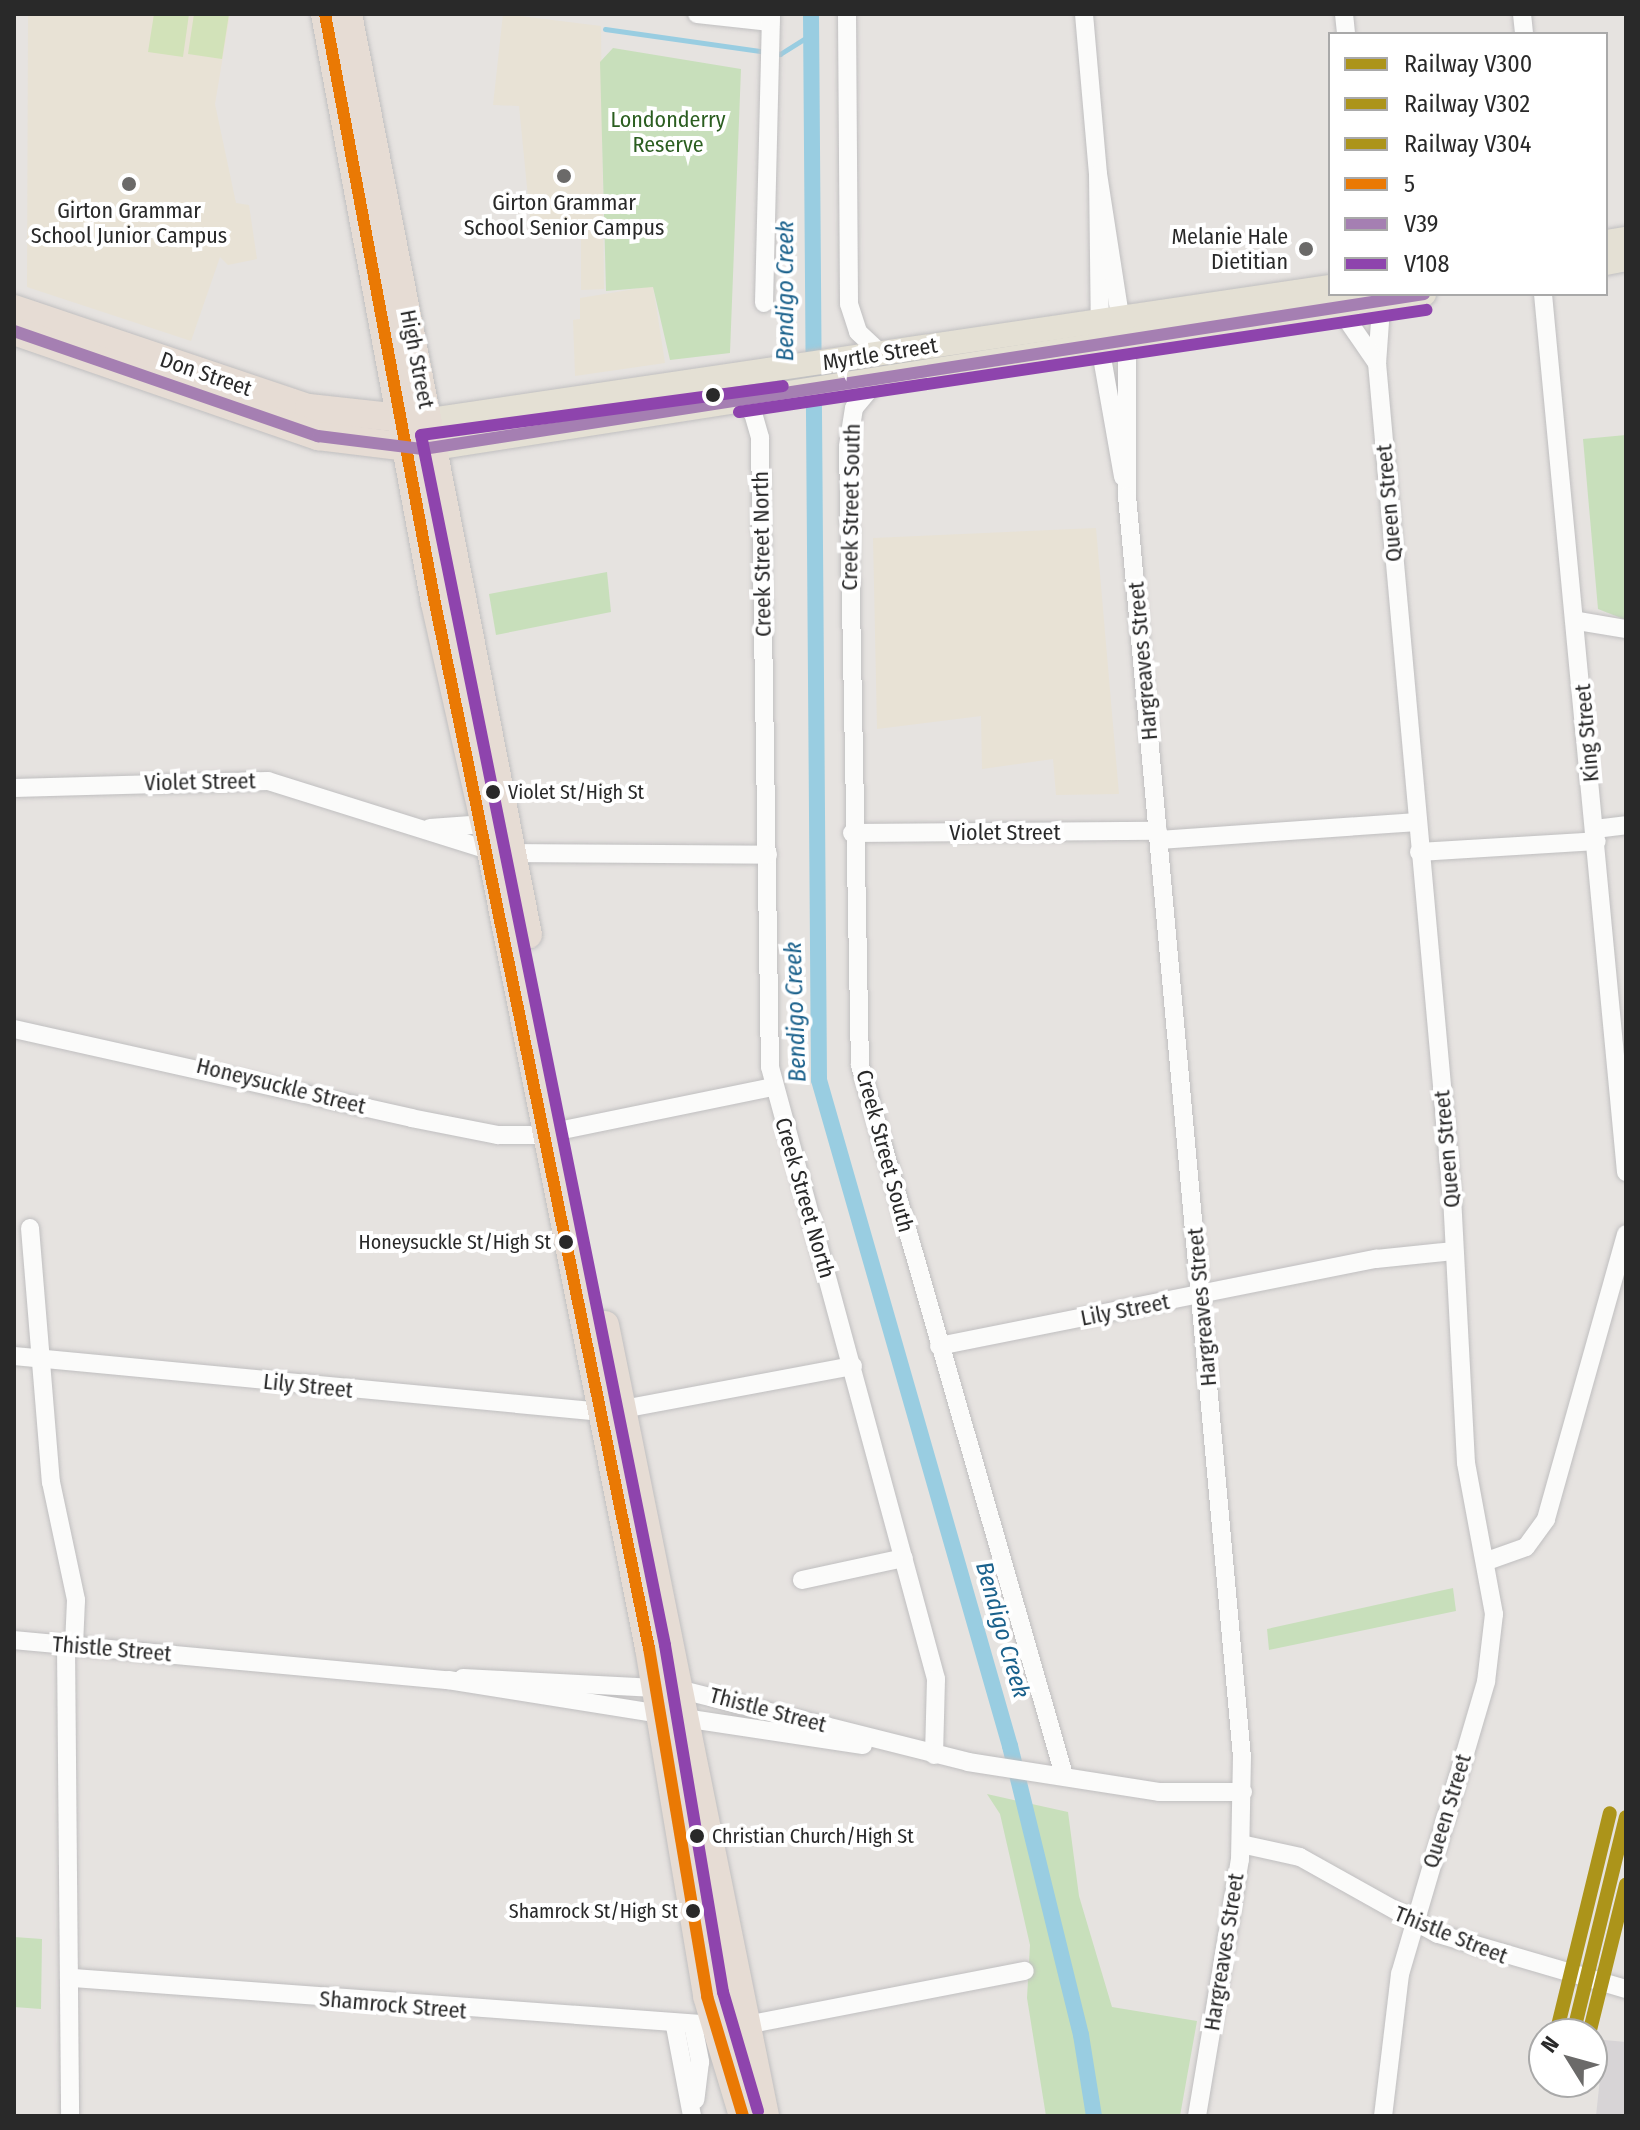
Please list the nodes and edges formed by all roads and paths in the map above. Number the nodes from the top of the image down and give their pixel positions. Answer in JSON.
{"nodes":[{"id":1,"x":325,"y":14,"type":"edge"},
{"id":2,"x":348,"y":14,"type":"edge"},
{"id":3,"x":697,"y":14,"type":"edge"},
{"id":4,"x":847,"y":14,"type":"edge"},
{"id":5,"x":1084,"y":14,"type":"edge"},
{"id":6,"x":771,"y":18,"type":"edge"},
{"id":7,"x":1098,"y":174,"type":"junction"},
{"id":8,"x":1398,"y":296,"type":"edge"},
{"id":9,"x":1543,"y":296,"type":"edge"},
{"id":10,"x":1334,"y":297,"type":"edge"},
{"id":11,"x":1372,"y":298,"type":"edge"},
{"id":12,"x":764,"y":303,"type":"dead end"},
{"id":13,"x":14,"y":309,"type":"edge"},
{"id":14,"x":1123,"y":317,"type":"junction"},
{"id":15,"x":1098,"y":321,"type":"junction"},
{"id":16,"x":14,"y":331,"type":"edge"},
{"id":17,"x":53,"y":334,"type":"junction"},
{"id":18,"x":1125,"y":342,"type":"junction"},
{"id":19,"x":1100,"y":346,"type":"junction"},
{"id":20,"x":883,"y":363,"type":"junction"},
{"id":21,"x":1377,"y":363,"type":"junction"},
{"id":22,"x":781,"y":379,"type":"junction"},
{"id":23,"x":734,"y":396,"type":"junction"},
{"id":24,"x":415,"y":420,"type":"junction"},
{"id":25,"x":421,"y":449,"type":"junction"},
{"id":26,"x":1127,"y":496,"type":"junction"},
{"id":27,"x":1578,"y":621,"type":"junction"},
{"id":28,"x":1626,"y":629,"type":"edge"},
{"id":29,"x":14,"y":788,"type":"edge"},
{"id":30,"x":1417,"y":822,"type":"junction"},
{"id":31,"x":1626,"y":825,"type":"edge"},
{"id":32,"x":427,"y":828,"type":"junction"},
{"id":33,"x":852,"y":833,"type":"junction"},
{"id":34,"x":1596,"y":835,"type":"junction"},
{"id":35,"x":499,"y":836,"type":"junction"},
{"id":36,"x":1159,"y":836,"type":"junction"},
{"id":37,"x":1419,"y":852,"type":"junction"},
{"id":38,"x":768,"y":855,"type":"junction"},
{"id":39,"x":14,"y":1029,"type":"edge"},
{"id":40,"x":773,"y":1087,"type":"junction"},
{"id":41,"x":556,"y":1132,"type":"junction"},
{"id":42,"x":1626,"y":1172,"type":"edge"},
{"id":43,"x":30,"y":1228,"type":"dead end"},
{"id":44,"x":1626,"y":1234,"type":"edge"},
{"id":45,"x":1453,"y":1251,"type":"junction"},
{"id":46,"x":1200,"y":1295,"type":"junction"},
{"id":47,"x":939,"y":1346,"type":"junction"},
{"id":48,"x":14,"y":1356,"type":"edge"},
{"id":49,"x":38,"y":1358,"type":"junction"},
{"id":50,"x":853,"y":1366,"type":"junction"},
{"id":51,"x":613,"y":1410,"type":"junction"},
{"id":52,"x":904,"y":1558,"type":"junction"},
{"id":53,"x":1487,"y":1561,"type":"junction"},
{"id":54,"x":802,"y":1580,"type":"dead end"},
{"id":55,"x":14,"y":1640,"type":"edge"},
{"id":56,"x":70,"y":1645,"type":"junction"},
{"id":57,"x":448,"y":1680,"type":"junction"},
{"id":58,"x":670,"y":1702,"type":"junction"},
{"id":59,"x":893,"y":1747,"type":"junction"},
{"id":60,"x":934,"y":1755,"type":"junction"},
{"id":61,"x":1064,"y":1775,"type":"junction"},
{"id":62,"x":1243,"y":1792,"type":"junction"},
{"id":63,"x":1241,"y":1844,"type":"junction"},
{"id":64,"x":1413,"y":1923,"type":"junction"},
{"id":65,"x":1025,"y":1971,"type":"dead end"},
{"id":66,"x":73,"y":1978,"type":"junction"},
{"id":67,"x":1618,"y":1986,"type":"edge"},
{"id":68,"x":706,"y":2025,"type":"junction"},
{"id":69,"x":697,"y":2091,"type":"junction"},
{"id":70,"x":739,"y":2104,"type":"edge"},
{"id":71,"x":692,"y":2113,"type":"edge"},
{"id":72,"x":70,"y":2116,"type":"edge"},
{"id":73,"x":765,"y":2116,"type":"edge"},
{"id":74,"x":1197,"y":2116,"type":"edge"},
{"id":75,"x":1383,"y":2116,"type":"edge"}],
"edges":[{"from":1,"to":24,"type":"highway","name":"High Street"},
{"from":2,"to":24,"type":"highway","name":"High Street"},
{"from":3,"to":6,"type":"street"},
{"from":4,"to":20,"type":"street"},
{"from":5,"to":7,"type":"street","name":"Hargreaves Street"},
{"from":6,"to":12,"type":"street"},
{"from":7,"to":14,"type":"street","name":"Hargreaves Street"},
{"from":7,"to":15,"type":"street","name":"Hargreaves Street"},
{"from":8,"to":11,"type":"main road","name":"Myrtle Street"},
{"from":9,"to":27,"type":"street","name":"King Street"},
{"from":10,"to":11,"type":"main road","name":"Myrtle Street"},
{"from":10,"to":14,"type":"main road","name":"Myrtle Street"},
{"from":10,"to":18,"type":"main road","name":"Myrtle Street"},
{"from":10,"to":21,"type":"street","name":"Queen Street"},
{"from":11,"to":21,"type":"street","name":"Queen Street"},
{"from":13,"to":17,"type":"highway","name":"Don Street"},
{"from":14,"to":15,"type":"main road","name":"Myrtle Street"},
{"from":14,"to":18,"type":"street","name":"Hargreaves Street"},
{"from":15,"to":19,"type":"street","name":"Hargreaves Street"},
{"from":15,"to":20,"type":"main road","name":"Myrtle Street"},
{"from":16,"to":17,"type":"highway","name":"Don Street"},
{"from":17,"to":24,"type":"highway","name":"Don Street"},
{"from":17,"to":25,"type":"highway","name":"Don Street"},
{"from":18,"to":19,"type":"main road","name":"Myrtle Street"},
{"from":18,"to":26,"type":"street","name":"Hargreaves Street"},
{"from":19,"to":20,"type":"main road","name":"Myrtle Street"},
{"from":19,"to":26,"type":"street","name":"Hargreaves Street"},
{"from":20,"to":22,"type":"main road","name":"Myrtle Street"},
{"from":20,"to":33,"type":"street","name":"Creek Street South"},
{"from":21,"to":30,"type":"street","name":"Queen Street"},
{"from":22,"to":23,"type":"main road","name":"Myrtle Street"},
{"from":22,"to":24,"type":"main road","name":"Myrtle Street"},
{"from":23,"to":25,"type":"main road","name":"Myrtle Street"},
{"from":23,"to":38,"type":"street","name":"Creek Street North"},
{"from":24,"to":25,"type":"highway","name":"High Street"},
{"from":25,"to":35,"type":"highway","name":"High Street"},
{"from":26,"to":36,"type":"street","name":"Hargreaves Street"},
{"from":27,"to":28,"type":"street"},
{"from":27,"to":34,"type":"street","name":"King Street"},
{"from":29,"to":32,"type":"street","name":"Violet Street"},
{"from":30,"to":36,"type":"street","name":"Violet Street"},
{"from":30,"to":37,"type":"street","name":"Queen Street"},
{"from":31,"to":34,"type":"street"},
{"from":32,"to":35,"type":"street","name":"Violet Street"},
{"from":32,"to":35,"type":"street","name":"Violet Street"},
{"from":33,"to":36,"type":"street","name":"Violet Street"},
{"from":33,"to":47,"type":"street","name":"Creek Street South"},
{"from":34,"to":37,"type":"street"},
{"from":34,"to":42,"type":"street","name":"King Street"},
{"from":35,"to":38,"type":"street","name":"Violet Street"},
{"from":35,"to":41,"type":"highway","name":"High Street"},
{"from":36,"to":46,"type":"street","name":"Hargreaves Street"},
{"from":37,"to":45,"type":"street","name":"Queen Street"},
{"from":38,"to":40,"type":"street","name":"Creek Street North"},
{"from":39,"to":41,"type":"street","name":"Honeysuckle Street"},
{"from":40,"to":41,"type":"street","name":"Honeysuckle Street"},
{"from":40,"to":50,"type":"street","name":"Creek Street North"},
{"from":41,"to":51,"type":"highway","name":"High Street"},
{"from":43,"to":49,"type":"street"},
{"from":44,"to":53,"type":"street"},
{"from":45,"to":46,"type":"street","name":"Lily Street"},
{"from":45,"to":53,"type":"street","name":"Queen Street"},
{"from":46,"to":47,"type":"street","name":"Lily Street"},
{"from":46,"to":62,"type":"street","name":"Hargreaves Street"},
{"from":47,"to":61,"type":"street","name":"Creek Street South"},
{"from":48,"to":49,"type":"street","name":"Lily Street"},
{"from":49,"to":51,"type":"street","name":"Lily Street"},
{"from":49,"to":56,"type":"street"},
{"from":50,"to":51,"type":"street","name":"Lily Street"},
{"from":50,"to":52,"type":"street","name":"Creek Street North"},
{"from":51,"to":58,"type":"highway","name":"High Street"},
{"from":52,"to":54,"type":"street"},
{"from":52,"to":60,"type":"street","name":"Creek Street North"},
{"from":53,"to":64,"type":"street","name":"Queen Street"},
{"from":55,"to":56,"type":"street","name":"Thistle Street"},
{"from":56,"to":57,"type":"street","name":"Thistle Street"},
{"from":56,"to":66,"type":"street"},
{"from":57,"to":58,"type":"street","name":"Thistle Street"},
{"from":57,"to":58,"type":"street","name":"Thistle Street"},
{"from":58,"to":59,"type":"street","name":"Thistle Street"},
{"from":58,"to":59,"type":"street","name":"Thistle Street"},
{"from":58,"to":68,"type":"highway","name":"High Street"},
{"from":59,"to":60,"type":"street","name":"Thistle Street"},
{"from":60,"to":61,"type":"street","name":"Thistle Street"},
{"from":61,"to":62,"type":"street","name":"Thistle Street"},
{"from":62,"to":63,"type":"street","name":"Hargreaves Street"},
{"from":63,"to":64,"type":"street","name":"Thistle Street"},
{"from":63,"to":74,"type":"street","name":"Hargreaves Street"},
{"from":64,"to":67,"type":"street","name":"Thistle Street"},
{"from":64,"to":75,"type":"street"},
{"from":65,"to":68,"type":"street","name":"Shamrock Street"},
{"from":66,"to":68,"type":"street","name":"Shamrock Street"},
{"from":66,"to":72,"type":"street"},
{"from":68,"to":69,"type":"street"},
{"from":68,"to":70,"type":"highway","name":"High Street"},
{"from":68,"to":71,"type":"street"},
{"from":68,"to":73,"type":"highway","name":"High Street"},
{"from":69,"to":70,"type":"street"},
{"from":69,"to":71,"type":"street"}]}
